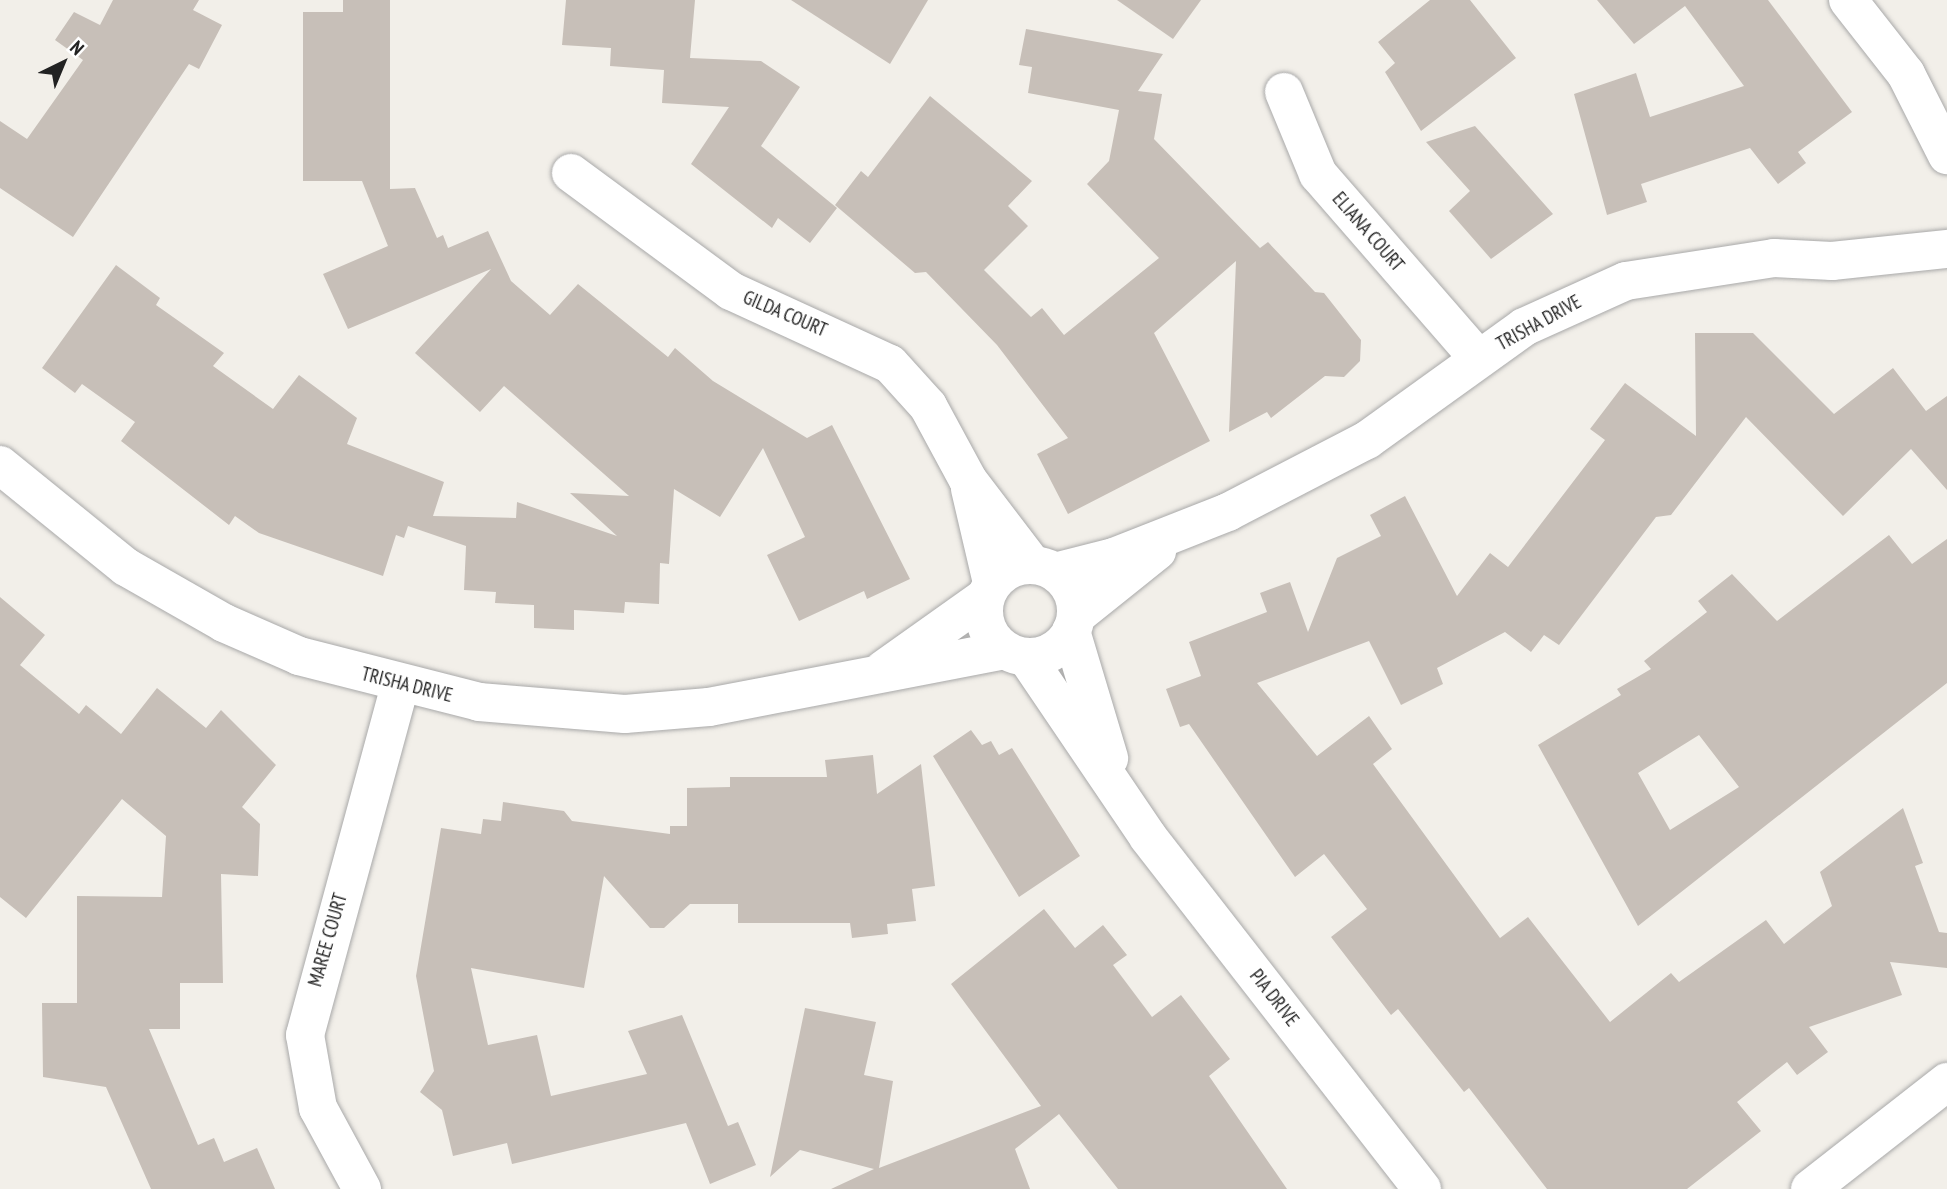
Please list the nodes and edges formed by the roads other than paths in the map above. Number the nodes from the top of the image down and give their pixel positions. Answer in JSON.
{"nodes":[{"id":1,"x":1848,"y":0,"type":"edge"},
{"id":2,"x":1284,"y":92,"type":"dead end"},
{"id":3,"x":1947,"y":155,"type":"edge"},
{"id":4,"x":571,"y":173,"type":"dead end"},
{"id":5,"x":1947,"y":249,"type":"edge"},
{"id":6,"x":1477,"y":357,"type":"junction"},
{"id":7,"x":0,"y":465,"type":"edge"},
{"id":8,"x":968,"y":480,"type":"junction"},
{"id":9,"x":1178,"y":535,"type":"junction"},
{"id":10,"x":1043,"y":568,"type":"junction"},
{"id":11,"x":988,"y":590,"type":"junction"},
{"id":12,"x":1074,"y":624,"type":"junction"},
{"id":13,"x":1016,"y":654,"type":"junction"},
{"id":14,"x":870,"y":677,"type":"junction"},
{"id":15,"x":400,"y":686,"type":"junction"},
{"id":16,"x":1128,"y":806,"type":"junction"},
{"id":17,"x":1947,"y":1082,"type":"edge"},
{"id":18,"x":362,"y":1189,"type":"edge"},
{"id":19,"x":1422,"y":1189,"type":"edge"},
{"id":20,"x":1810,"y":1189,"type":"edge"}],
"edges":[{"from":1,"to":3,"type":"street"},
{"from":2,"to":6,"type":"street","name":"ELIANA COURT"},
{"from":4,"to":8,"type":"street","name":"GILDA COURT"},
{"from":5,"to":6,"type":"street","name":"TRISHA DRIVE"},
{"from":6,"to":9,"type":"street","name":"TRISHA DRIVE"},
{"from":7,"to":15,"type":"street","name":"TRISHA DRIVE"},
{"from":8,"to":10,"type":"street","name":"GILDA COURT"},
{"from":8,"to":11,"type":"street","name":"GILDA COURT"},
{"from":9,"to":10,"type":"street","name":"TRISHA DRIVE"},
{"from":9,"to":12,"type":"street","name":"TRISHA DRIVE"},
{"from":10,"to":11,"type":"street"},
{"from":10,"to":12,"type":"street"},
{"from":11,"to":13,"type":"street"},
{"from":11,"to":14,"type":"street","name":"TRISHA DRIVE"},
{"from":12,"to":13,"type":"street"},
{"from":12,"to":16,"type":"street","name":"PIA DRIVE"},
{"from":13,"to":14,"type":"street","name":"TRISHA DRIVE"},
{"from":13,"to":16,"type":"street","name":"PIA DRIVE"},
{"from":14,"to":15,"type":"street","name":"TRISHA DRIVE"},
{"from":15,"to":18,"type":"street","name":"MAREE COURT"},
{"from":16,"to":19,"type":"street","name":"PIA DRIVE"},
{"from":17,"to":20,"type":"street"}]}
